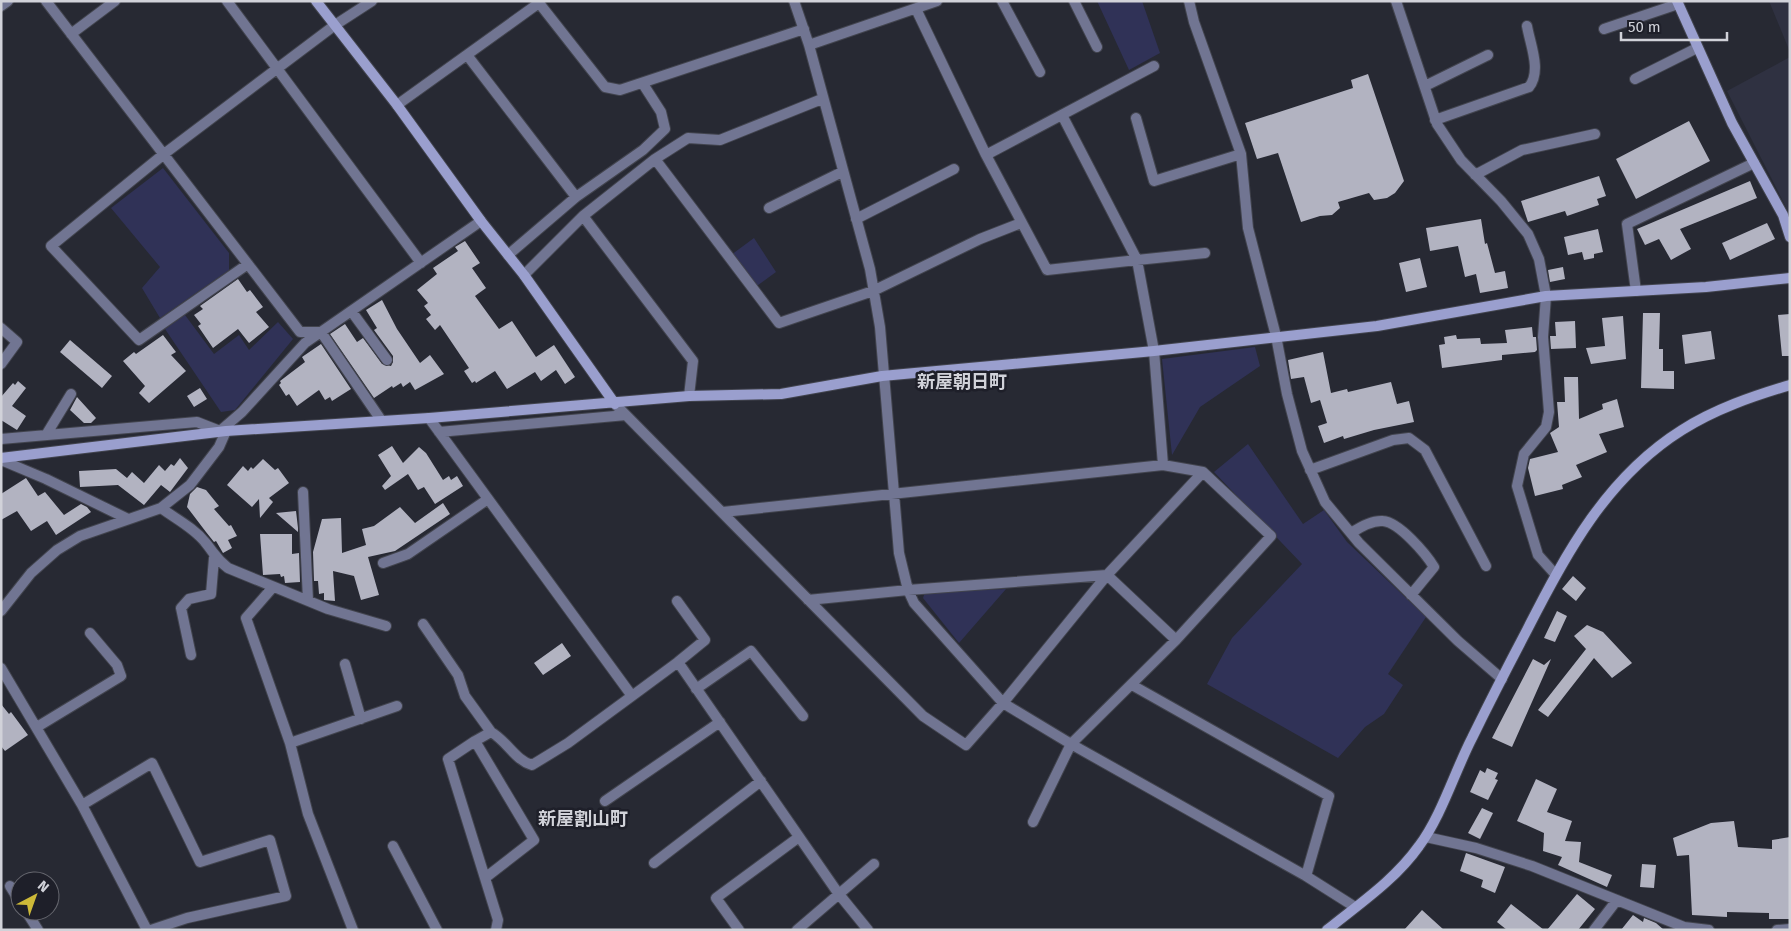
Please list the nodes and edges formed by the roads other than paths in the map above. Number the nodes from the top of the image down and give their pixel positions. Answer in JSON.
{"nodes":[{"id":1,"x":8,"y":1,"type":"edge"},
{"id":2,"x":46,"y":1,"type":"edge"},
{"id":3,"x":115,"y":1,"type":"edge"},
{"id":4,"x":227,"y":1,"type":"edge"},
{"id":5,"x":316,"y":1,"type":"edge"},
{"id":6,"x":372,"y":1,"type":"edge"},
{"id":7,"x":794,"y":1,"type":"edge"},
{"id":8,"x":937,"y":1,"type":"edge"},
{"id":9,"x":1002,"y":1,"type":"edge"},
{"id":10,"x":1074,"y":1,"type":"edge"},
{"id":11,"x":1189,"y":1,"type":"edge"},
{"id":12,"x":1396,"y":1,"type":"edge"},
{"id":13,"x":540,"y":2,"type":"edge"},
{"id":14,"x":1678,"y":2,"type":"edge"},
{"id":15,"x":1,"y":6,"type":"edge"},
{"id":16,"x":916,"y":9,"type":"junction"},
{"id":17,"x":335,"y":25,"type":"junction"},
{"id":18,"x":1526,"y":26,"type":"dead end"},
{"id":19,"x":804,"y":29,"type":"junction"},
{"id":20,"x":1604,"y":29,"type":"dead end"},
{"id":21,"x":71,"y":34,"type":"junction"},
{"id":22,"x":809,"y":45,"type":"junction"},
{"id":23,"x":1097,"y":47,"type":"dead end"},
{"id":24,"x":1697,"y":48,"type":"junction"},
{"id":25,"x":467,"y":55,"type":"junction"},
{"id":26,"x":1488,"y":55,"type":"dead end"},
{"id":27,"x":1154,"y":66,"type":"dead end"},
{"id":28,"x":278,"y":69,"type":"junction"},
{"id":29,"x":1040,"y":72,"type":"dead end"},
{"id":30,"x":1635,"y":79,"type":"dead end"},
{"id":31,"x":642,"y":84,"type":"junction"},
{"id":32,"x":1425,"y":86,"type":"junction"},
{"id":33,"x":822,"y":99,"type":"junction"},
{"id":34,"x":397,"y":105,"type":"junction"},
{"id":35,"x":1062,"y":115,"type":"junction"},
{"id":36,"x":1136,"y":118,"type":"dead end"},
{"id":37,"x":1435,"y":120,"type":"junction"},
{"id":38,"x":1595,"y":134,"type":"dead end"},
{"id":39,"x":164,"y":154,"type":"junction"},
{"id":40,"x":1241,"y":154,"type":"junction"},
{"id":41,"x":986,"y":155,"type":"junction"},
{"id":42,"x":655,"y":160,"type":"junction"},
{"id":43,"x":1754,"y":163,"type":"junction"},
{"id":44,"x":954,"y":169,"type":"dead end"},
{"id":45,"x":842,"y":172,"type":"junction"},
{"id":46,"x":1475,"y":175,"type":"junction"},
{"id":47,"x":576,"y":197,"type":"junction"},
{"id":48,"x":769,"y":208,"type":"dead end"},
{"id":49,"x":583,"y":216,"type":"junction"},
{"id":50,"x":856,"y":219,"type":"junction"},
{"id":51,"x":480,"y":221,"type":"junction"},
{"id":52,"x":1021,"y":223,"type":"junction"},
{"id":53,"x":1790,"y":237,"type":"edge"},
{"id":54,"x":1205,"y":253,"type":"dead end"},
{"id":55,"x":508,"y":254,"type":"junction"},
{"id":56,"x":1137,"y":260,"type":"junction"},
{"id":57,"x":421,"y":263,"type":"junction"},
{"id":58,"x":248,"y":264,"type":"junction"},
{"id":59,"x":524,"y":275,"type":"junction"},
{"id":60,"x":1790,"y":278,"type":"edge"},
{"id":61,"x":873,"y":291,"type":"junction"},
{"id":62,"x":1636,"y":291,"type":"junction"},
{"id":63,"x":1546,"y":296,"type":"junction"},
{"id":64,"x":352,"y":312,"type":"junction"},
{"id":65,"x":1,"y":328,"type":"edge"},
{"id":66,"x":321,"y":332,"type":"junction"},
{"id":67,"x":1276,"y":336,"type":"junction"},
{"id":68,"x":1154,"y":351,"type":"junction"},
{"id":69,"x":387,"y":360,"type":"dead end"},
{"id":70,"x":1,"y":364,"type":"edge"},
{"id":71,"x":882,"y":376,"type":"junction"},
{"id":72,"x":1790,"y":385,"type":"edge"},
{"id":73,"x":71,"y":394,"type":"dead end"},
{"id":74,"x":689,"y":396,"type":"junction"},
{"id":75,"x":615,"y":404,"type":"junction"},
{"id":76,"x":626,"y":415,"type":"junction"},
{"id":77,"x":429,"y":418,"type":"junction"},
{"id":78,"x":381,"y":420,"type":"junction"},
{"id":79,"x":223,"y":431,"type":"junction"},
{"id":80,"x":439,"y":432,"type":"junction"},
{"id":81,"x":46,"y":435,"type":"junction"},
{"id":82,"x":1,"y":439,"type":"edge"},
{"id":83,"x":1,"y":459,"type":"edge"},
{"id":84,"x":1163,"y":465,"type":"junction"},
{"id":85,"x":1310,"y":470,"type":"junction"},
{"id":86,"x":1203,"y":472,"type":"junction"},
{"id":87,"x":304,"y":492,"type":"dead end"},
{"id":88,"x":894,"y":492,"type":"junction"},
{"id":89,"x":488,"y":499,"type":"junction"},
{"id":90,"x":162,"y":508,"type":"junction"},
{"id":91,"x":724,"y":512,"type":"junction"},
{"id":92,"x":128,"y":519,"type":"junction"},
{"id":93,"x":1351,"y":533,"type":"junction"},
{"id":94,"x":214,"y":558,"type":"junction"},
{"id":95,"x":383,"y":563,"type":"dead end"},
{"id":96,"x":1486,"y":566,"type":"dead end"},
{"id":97,"x":1555,"y":574,"type":"junction"},
{"id":98,"x":1107,"y":575,"type":"junction"},
{"id":99,"x":273,"y":587,"type":"junction"},
{"id":100,"x":908,"y":590,"type":"junction"},
{"id":101,"x":1411,"y":594,"type":"junction"},
{"id":102,"x":308,"y":600,"type":"junction"},
{"id":103,"x":808,"y":600,"type":"junction"},
{"id":104,"x":677,"y":601,"type":"dead end"},
{"id":105,"x":1,"y":611,"type":"edge"},
{"id":106,"x":423,"y":624,"type":"dead end"},
{"id":107,"x":386,"y":626,"type":"dead end"},
{"id":108,"x":90,"y":633,"type":"dead end"},
{"id":109,"x":1176,"y":640,"type":"junction"},
{"id":110,"x":191,"y":654,"type":"dead end"},
{"id":111,"x":678,"y":662,"type":"junction"},
{"id":112,"x":345,"y":664,"type":"dead end"},
{"id":113,"x":1,"y":668,"type":"edge"},
{"id":114,"x":1502,"y":679,"type":"junction"},
{"id":115,"x":1132,"y":685,"type":"junction"},
{"id":116,"x":696,"y":689,"type":"junction"},
{"id":117,"x":632,"y":696,"type":"junction"},
{"id":118,"x":1004,"y":703,"type":"junction"},
{"id":119,"x":397,"y":706,"type":"dead end"},
{"id":120,"x":803,"y":716,"type":"dead end"},
{"id":121,"x":361,"y":719,"type":"junction"},
{"id":122,"x":720,"y":722,"type":"junction"},
{"id":123,"x":37,"y":727,"type":"junction"},
{"id":124,"x":491,"y":732,"type":"junction"},
{"id":125,"x":475,"y":741,"type":"junction"},
{"id":126,"x":290,"y":743,"type":"junction"},
{"id":127,"x":1071,"y":744,"type":"junction"},
{"id":128,"x":761,"y":781,"type":"junction"},
{"id":129,"x":605,"y":801,"type":"dead end"},
{"id":130,"x":82,"y":805,"type":"junction"},
{"id":131,"x":1033,"y":822,"type":"dead end"},
{"id":132,"x":799,"y":837,"type":"junction"},
{"id":133,"x":1426,"y":837,"type":"junction"},
{"id":134,"x":394,"y":846,"type":"dead end"},
{"id":135,"x":654,"y":863,"type":"dead end"},
{"id":136,"x":874,"y":864,"type":"dead end"},
{"id":137,"x":1306,"y":876,"type":"junction"},
{"id":138,"x":485,"y":878,"type":"junction"},
{"id":139,"x":838,"y":893,"type":"junction"},
{"id":140,"x":1616,"y":900,"type":"junction"},
{"id":141,"x":1355,"y":907,"type":"junction"},
{"id":142,"x":1790,"y":929,"type":"edge"},
{"id":143,"x":149,"y":930,"type":"edge"},
{"id":144,"x":353,"y":930,"type":"edge"},
{"id":145,"x":437,"y":930,"type":"edge"},
{"id":146,"x":496,"y":930,"type":"edge"},
{"id":147,"x":739,"y":930,"type":"edge"},
{"id":148,"x":797,"y":930,"type":"edge"},
{"id":149,"x":868,"y":930,"type":"edge"},
{"id":150,"x":1328,"y":930,"type":"edge"},
{"id":151,"x":1594,"y":930,"type":"edge"},
{"id":152,"x":1709,"y":930,"type":"edge"},
{"id":153,"x":1776,"y":930,"type":"edge"}],
"edges":[{"from":1,"to":15,"type":"street"},
{"from":2,"to":21,"type":"street"},
{"from":3,"to":21,"type":"street"},
{"from":4,"to":28,"type":"street"},
{"from":5,"to":17,"type":"street"},
{"from":6,"to":17,"type":"street"},
{"from":7,"to":19,"type":"street"},
{"from":8,"to":16,"type":"street"},
{"from":9,"to":29,"type":"street"},
{"from":10,"to":23,"type":"street"},
{"from":11,"to":40,"type":"street"},
{"from":12,"to":32,"type":"street"},
{"from":13,"to":25,"type":"street"},
{"from":13,"to":31,"type":"street"},
{"from":14,"to":20,"type":"street"},
{"from":14,"to":24,"type":"street"},
{"from":16,"to":22,"type":"street"},
{"from":16,"to":41,"type":"street"},
{"from":17,"to":28,"type":"street"},
{"from":17,"to":34,"type":"street"},
{"from":18,"to":37,"type":"street"},
{"from":19,"to":22,"type":"street"},
{"from":19,"to":31,"type":"street"},
{"from":21,"to":39,"type":"street"},
{"from":22,"to":33,"type":"street"},
{"from":24,"to":30,"type":"street"},
{"from":24,"to":43,"type":"street"},
{"from":25,"to":34,"type":"street"},
{"from":25,"to":47,"type":"street"},
{"from":26,"to":32,"type":"street"},
{"from":27,"to":35,"type":"street"},
{"from":28,"to":39,"type":"street"},
{"from":28,"to":57,"type":"street"},
{"from":31,"to":47,"type":"street"},
{"from":32,"to":37,"type":"street"},
{"from":33,"to":42,"type":"street"},
{"from":33,"to":45,"type":"street"},
{"from":34,"to":51,"type":"street"},
{"from":35,"to":41,"type":"street"},
{"from":35,"to":56,"type":"street"},
{"from":36,"to":40,"type":"street"},
{"from":37,"to":46,"type":"street"},
{"from":38,"to":46,"type":"street"},
{"from":39,"to":58,"type":"street"},
{"from":39,"to":58,"type":"street"},
{"from":40,"to":67,"type":"street"},
{"from":41,"to":52,"type":"street"},
{"from":42,"to":49,"type":"street"},
{"from":42,"to":61,"type":"street"},
{"from":43,"to":53,"type":"street"},
{"from":43,"to":62,"type":"street"},
{"from":44,"to":50,"type":"street"},
{"from":45,"to":48,"type":"street"},
{"from":45,"to":50,"type":"street"},
{"from":46,"to":63,"type":"street"},
{"from":47,"to":55,"type":"street"},
{"from":49,"to":59,"type":"street"},
{"from":49,"to":74,"type":"street"},
{"from":50,"to":61,"type":"street"},
{"from":51,"to":55,"type":"street"},
{"from":51,"to":57,"type":"street"},
{"from":52,"to":56,"type":"street"},
{"from":52,"to":61,"type":"street"},
{"from":54,"to":56,"type":"street"},
{"from":55,"to":59,"type":"street"},
{"from":56,"to":68,"type":"street"},
{"from":57,"to":64,"type":"street"},
{"from":58,"to":66,"type":"street"},
{"from":59,"to":75,"type":"street"},
{"from":60,"to":62,"type":"street"},
{"from":61,"to":71,"type":"street"},
{"from":62,"to":63,"type":"street"},
{"from":63,"to":67,"type":"street"},
{"from":63,"to":97,"type":"street"},
{"from":64,"to":66,"type":"street"},
{"from":64,"to":69,"type":"street"},
{"from":65,"to":70,"type":"street"},
{"from":66,"to":78,"type":"street"},
{"from":66,"to":79,"type":"street"},
{"from":67,"to":68,"type":"street"},
{"from":67,"to":85,"type":"street"},
{"from":68,"to":71,"type":"street"},
{"from":68,"to":84,"type":"street"},
{"from":71,"to":74,"type":"street"},
{"from":71,"to":88,"type":"street"},
{"from":72,"to":97,"type":"street"},
{"from":73,"to":81,"type":"street"},
{"from":74,"to":75,"type":"street"},
{"from":75,"to":76,"type":"street"},
{"from":75,"to":77,"type":"street"},
{"from":76,"to":80,"type":"street"},
{"from":76,"to":91,"type":"street"},
{"from":77,"to":78,"type":"street"},
{"from":77,"to":80,"type":"street"},
{"from":78,"to":79,"type":"street"},
{"from":79,"to":81,"type":"street"},
{"from":79,"to":83,"type":"street"},
{"from":79,"to":90,"type":"street"},
{"from":80,"to":89,"type":"street"},
{"from":81,"to":82,"type":"street"},
{"from":83,"to":92,"type":"street"},
{"from":84,"to":86,"type":"street"},
{"from":84,"to":88,"type":"street"},
{"from":85,"to":93,"type":"street"},
{"from":85,"to":96,"type":"street"},
{"from":86,"to":98,"type":"street"},
{"from":86,"to":109,"type":"street"},
{"from":87,"to":102,"type":"street"},
{"from":88,"to":91,"type":"street"},
{"from":88,"to":100,"type":"street"},
{"from":89,"to":95,"type":"street"},
{"from":89,"to":117,"type":"street"},
{"from":90,"to":92,"type":"street"},
{"from":90,"to":94,"type":"street"},
{"from":91,"to":103,"type":"street"},
{"from":92,"to":105,"type":"street"},
{"from":93,"to":101,"type":"street"},
{"from":93,"to":101,"type":"street"},
{"from":94,"to":99,"type":"street"},
{"from":94,"to":110,"type":"street"},
{"from":97,"to":114,"type":"street"},
{"from":98,"to":100,"type":"street"},
{"from":98,"to":109,"type":"street"},
{"from":98,"to":118,"type":"street"},
{"from":99,"to":102,"type":"street"},
{"from":99,"to":126,"type":"street"},
{"from":100,"to":103,"type":"street"},
{"from":100,"to":118,"type":"street"},
{"from":101,"to":114,"type":"street"},
{"from":102,"to":107,"type":"street"},
{"from":103,"to":118,"type":"street"},
{"from":104,"to":111,"type":"street"},
{"from":106,"to":124,"type":"street"},
{"from":108,"to":123,"type":"street"},
{"from":109,"to":115,"type":"street"},
{"from":111,"to":116,"type":"street"},
{"from":111,"to":117,"type":"street"},
{"from":112,"to":121,"type":"street"},
{"from":113,"to":123,"type":"street"},
{"from":114,"to":133,"type":"street"},
{"from":115,"to":127,"type":"street"},
{"from":115,"to":137,"type":"street"},
{"from":116,"to":120,"type":"street"},
{"from":116,"to":122,"type":"street"},
{"from":117,"to":124,"type":"street"},
{"from":118,"to":127,"type":"street"},
{"from":119,"to":121,"type":"street"},
{"from":121,"to":126,"type":"street"},
{"from":122,"to":128,"type":"street"},
{"from":122,"to":129,"type":"street"},
{"from":123,"to":130,"type":"street"},
{"from":124,"to":125,"type":"street"},
{"from":125,"to":138,"type":"street"},
{"from":125,"to":138,"type":"street"},
{"from":126,"to":144,"type":"street"},
{"from":127,"to":131,"type":"street"},
{"from":127,"to":137,"type":"street"},
{"from":128,"to":132,"type":"street"},
{"from":128,"to":135,"type":"street"},
{"from":130,"to":143,"type":"street"},
{"from":130,"to":143,"type":"street"},
{"from":132,"to":139,"type":"street"},
{"from":132,"to":147,"type":"street"},
{"from":133,"to":140,"type":"street"},
{"from":133,"to":141,"type":"street"},
{"from":134,"to":145,"type":"street"},
{"from":136,"to":139,"type":"street"},
{"from":137,"to":141,"type":"street"},
{"from":138,"to":146,"type":"street"},
{"from":139,"to":148,"type":"street"},
{"from":139,"to":149,"type":"street"},
{"from":140,"to":151,"type":"street"},
{"from":140,"to":152,"type":"street"},
{"from":141,"to":150,"type":"street"},
{"from":142,"to":153,"type":"street"}]}
